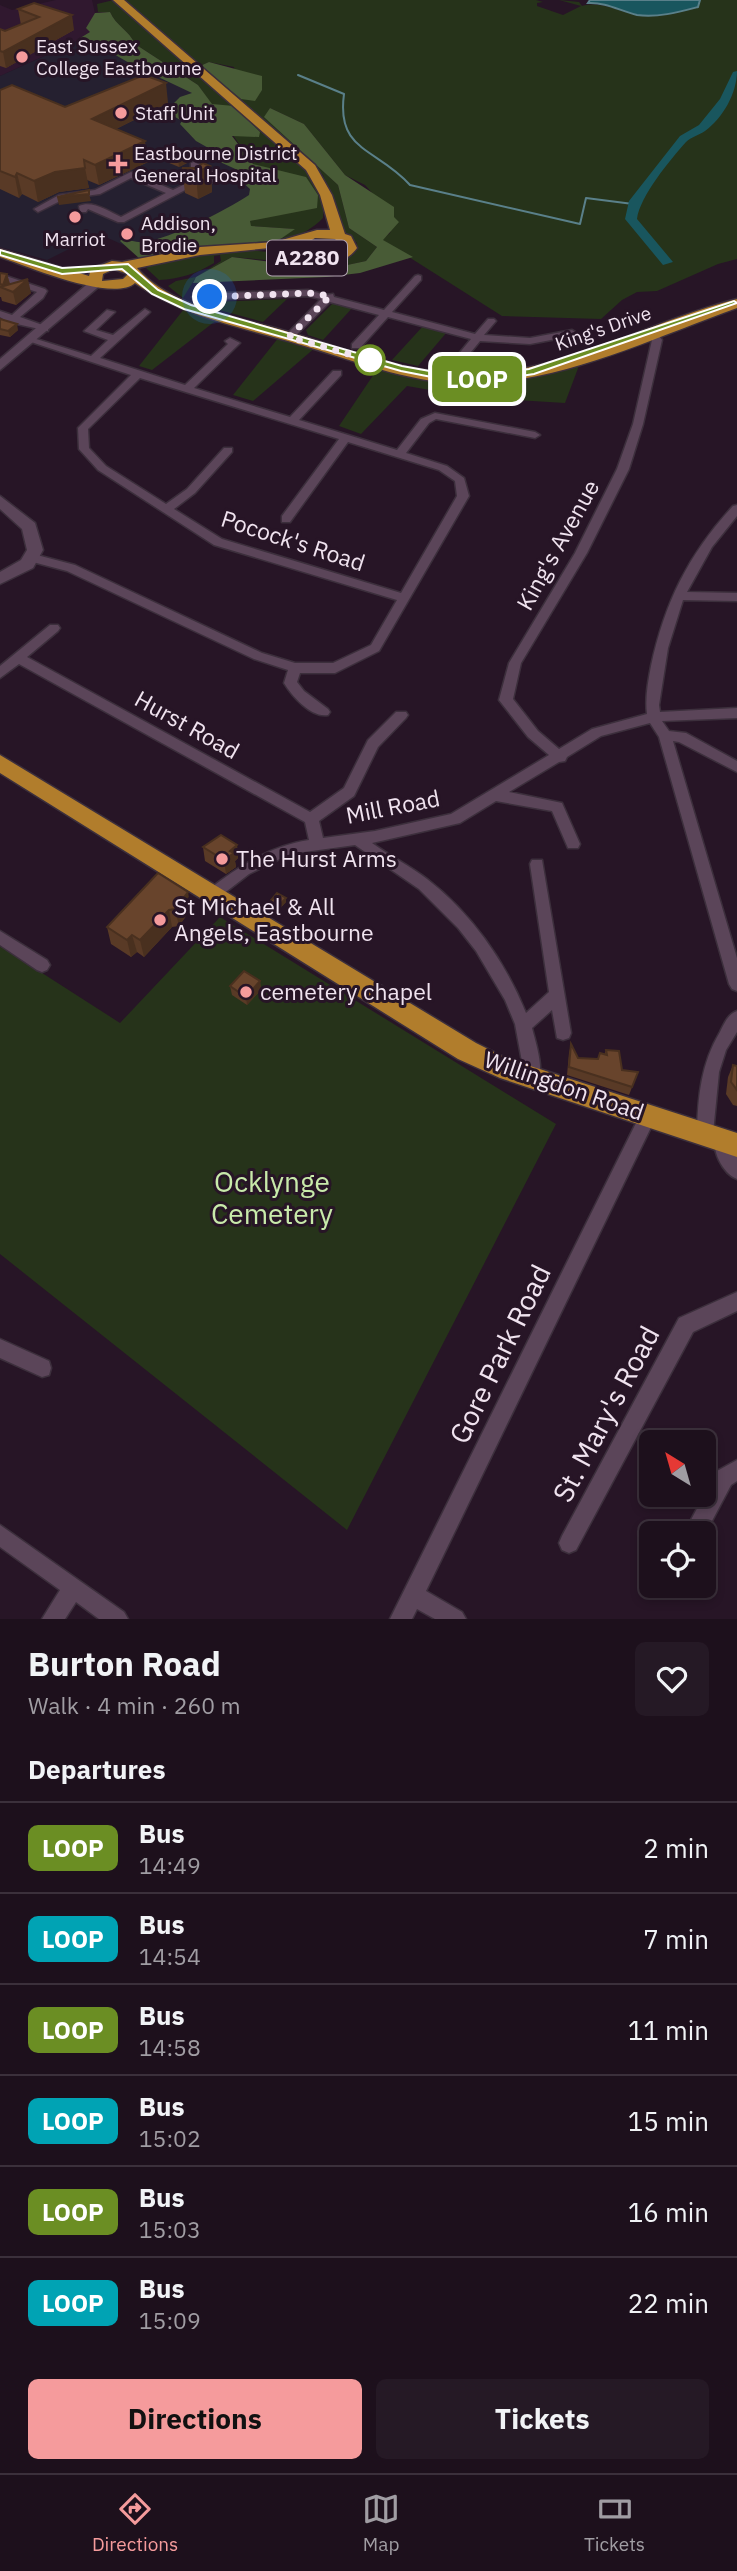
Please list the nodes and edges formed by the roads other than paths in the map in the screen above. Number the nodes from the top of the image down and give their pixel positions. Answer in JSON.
{"nodes":[{"id":1,"x":118,"y":0,"type":"edge"},
{"id":2,"x":194,"y":165,"type":"edge"},
{"id":3,"x":173,"y":193,"type":"junction"},
{"id":4,"x":38,"y":209,"type":"dead end"},
{"id":5,"x":83,"y":210,"type":"dead end"},
{"id":6,"x":330,"y":214,"type":"junction"},
{"id":7,"x":339,"y":236,"type":"junction"},
{"id":8,"x":303,"y":238,"type":"junction"},
{"id":9,"x":252,"y":247,"type":"junction"},
{"id":10,"x":0,"y":253,"type":"edge"},
{"id":11,"x":301,"y":255,"type":"junction"},
{"id":12,"x":131,"y":272,"type":"junction"},
{"id":13,"x":0,"y":277,"type":"edge"},
{"id":14,"x":97,"y":277,"type":"junction"},
{"id":15,"x":418,"y":278,"type":"dead end"},
{"id":16,"x":114,"y":286,"type":"junction"},
{"id":17,"x":155,"y":292,"type":"junction"},
{"id":18,"x":330,"y":296,"type":"junction"},
{"id":19,"x":197,"y":297,"type":"dead end"},
{"id":20,"x":75,"y":302,"type":"junction"},
{"id":21,"x":737,"y":303,"type":"edge"},
{"id":22,"x":145,"y":312,"type":"dead end"},
{"id":23,"x":387,"y":312,"type":"junction"},
{"id":24,"x":0,"y":314,"type":"edge"},
{"id":25,"x":111,"y":316,"type":"dead end"},
{"id":26,"x":11,"y":320,"type":"junction"},
{"id":27,"x":491,"y":321,"type":"dead end"},
{"id":28,"x":45,"y":329,"type":"junction"},
{"id":29,"x":652,"y":332,"type":"junction"},
{"id":30,"x":572,"y":333,"type":"dead end"},
{"id":31,"x":289,"y":337,"type":"junction"},
{"id":32,"x":478,"y":338,"type":"junction"},
{"id":33,"x":115,"y":339,"type":"junction"},
{"id":34,"x":33,"y":341,"type":"junction"},
{"id":35,"x":230,"y":341,"type":"dead end"},
{"id":36,"x":356,"y":346,"type":"dead end"},
{"id":37,"x":93,"y":359,"type":"junction"},
{"id":38,"x":0,"y":366,"type":"edge"},
{"id":39,"x":453,"y":366,"type":"dead end"},
{"id":40,"x":337,"y":373,"type":"dead end"},
{"id":41,"x":138,"y":374,"type":"junction"},
{"id":42,"x":187,"y":389,"type":"junction"},
{"id":43,"x":292,"y":421,"type":"junction"},
{"id":44,"x":535,"y":435,"type":"dead end"},
{"id":45,"x":346,"y":437,"type":"junction"},
{"id":46,"x":228,"y":450,"type":"dead end"},
{"id":47,"x":400,"y":454,"type":"junction"},
{"id":48,"x":2,"y":504,"type":"edge"},
{"id":49,"x":165,"y":509,"type":"junction"},
{"id":50,"x":737,"y":509,"type":"edge"},
{"id":51,"x":286,"y":519,"type":"dead end"},
{"id":52,"x":33,"y":558,"type":"junction"},
{"id":53,"x":0,"y":579,"type":"edge"},
{"id":54,"x":677,"y":596,"type":"junction"},
{"id":55,"x":737,"y":597,"type":"edge"},
{"id":56,"x":403,"y":598,"type":"junction"},
{"id":57,"x":54,"y":628,"type":"dead end"},
{"id":58,"x":18,"y":658,"type":"junction"},
{"id":59,"x":295,"y":668,"type":"junction"},
{"id":60,"x":0,"y":673,"type":"edge"},
{"id":61,"x":323,"y":712,"type":"dead end"},
{"id":62,"x":737,"y":713,"type":"edge"},
{"id":63,"x":401,"y":715,"type":"dead end"},
{"id":64,"x":654,"y":717,"type":"junction"},
{"id":65,"x":665,"y":736,"type":"junction"},
{"id":66,"x":560,"y":757,"type":"junction"},
{"id":67,"x":0,"y":763,"type":"edge"},
{"id":68,"x":737,"y":767,"type":"edge"},
{"id":69,"x":495,"y":795,"type":"junction"},
{"id":70,"x":311,"y":819,"type":"junction"},
{"id":71,"x":357,"y":839,"type":"junction"},
{"id":72,"x":317,"y":843,"type":"junction"},
{"id":73,"x":573,"y":844,"type":"dead end"},
{"id":74,"x":537,"y":864,"type":"dead end"},
{"id":75,"x":213,"y":894,"type":"junction"},
{"id":76,"x":0,"y":937,"type":"edge"},
{"id":77,"x":41,"y":964,"type":"dead end"},
{"id":78,"x":737,"y":984,"type":"edge"},
{"id":79,"x":556,"y":995,"type":"junction"},
{"id":80,"x":737,"y":1018,"type":"edge"},
{"id":81,"x":524,"y":1025,"type":"junction"},
{"id":82,"x":563,"y":1033,"type":"dead end"},
{"id":83,"x":532,"y":1078,"type":"junction"},
{"id":84,"x":649,"y":1114,"type":"junction"},
{"id":85,"x":721,"y":1139,"type":"edge"},
{"id":86,"x":737,"y":1171,"type":"edge"},
{"id":87,"x":737,"y":1301,"type":"edge"},
{"id":88,"x":0,"y":1348,"type":"edge"},
{"id":89,"x":42,"y":1368,"type":"dead end"},
{"id":90,"x":737,"y":1470,"type":"edge"},
{"id":91,"x":701,"y":1521,"type":"edge"},
{"id":92,"x":0,"y":1535,"type":"edge"},
{"id":93,"x":569,"y":1543,"type":"dead end"},
{"id":94,"x":74,"y":1587,"type":"junction"},
{"id":95,"x":413,"y":1595,"type":"junction"},
{"id":96,"x":53,"y":1619,"type":"edge"},
{"id":97,"x":117,"y":1619,"type":"edge"},
{"id":98,"x":401,"y":1619,"type":"edge"},
{"id":99,"x":455,"y":1619,"type":"edge"}],
"edges":[{"from":1,"to":6,"type":"main road","number":"A2280"},
{"from":2,"to":3,"type":"street"},
{"from":3,"to":4,"type":"street"},
{"from":3,"to":5,"type":"street"},
{"from":6,"to":7,"type":"main road","number":"A2280"},
{"from":6,"to":8,"type":"main road","number":"A2280"},
{"from":7,"to":8,"type":"main road","number":"A2280"},
{"from":7,"to":11,"type":"main road","number":"A2280"},
{"from":8,"to":9,"type":"main road","number":"A2280"},
{"from":8,"to":11,"type":"main road","number":"A2280"},
{"from":9,"to":11,"type":"main road","number":"A2280"},
{"from":9,"to":12,"type":"main road","number":"A2280"},
{"from":10,"to":14,"type":"main road","name":"King's Drive"},
{"from":12,"to":14,"type":"main road"},
{"from":12,"to":16,"type":"main road"},
{"from":12,"to":17,"type":"main road","name":"King's Drive"},
{"from":13,"to":26,"type":"street"},
{"from":14,"to":16,"type":"main road","name":"King's Drive"},
{"from":14,"to":20,"type":"street"},
{"from":15,"to":23,"type":"street"},
{"from":16,"to":17,"type":"main road","name":"King's Drive"},
{"from":16,"to":20,"type":"street"},
{"from":17,"to":31,"type":"main road","name":"King's Drive"},
{"from":18,"to":19,"type":"street"},
{"from":18,"to":23,"type":"street"},
{"from":18,"to":31,"type":"street"},
{"from":20,"to":28,"type":"street"},
{"from":21,"to":29,"type":"main road","name":"King's Drive"},
{"from":22,"to":33,"type":"street"},
{"from":23,"to":32,"type":"street"},
{"from":23,"to":36,"type":"street"},
{"from":24,"to":26,"type":"street"},
{"from":25,"to":33,"type":"street"},
{"from":26,"to":28,"type":"street"},
{"from":27,"to":32,"type":"street"},
{"from":28,"to":34,"type":"street"},
{"from":29,"to":31,"type":"main road","name":"King's Drive"},
{"from":29,"to":66,"type":"street","name":"King's Avenue"},
{"from":30,"to":32,"type":"street"},
{"from":32,"to":39,"type":"street"},
{"from":33,"to":37,"type":"street"},
{"from":34,"to":37,"type":"street"},
{"from":34,"to":38,"type":"street"},
{"from":35,"to":42,"type":"street"},
{"from":37,"to":41,"type":"street"},
{"from":40,"to":43,"type":"street"},
{"from":41,"to":42,"type":"street"},
{"from":41,"to":49,"type":"street","name":"Pocock's Road"},
{"from":42,"to":43,"type":"street"},
{"from":43,"to":45,"type":"street"},
{"from":44,"to":47,"type":"street"},
{"from":45,"to":47,"type":"street"},
{"from":45,"to":51,"type":"street"},
{"from":46,"to":49,"type":"street"},
{"from":47,"to":56,"type":"street"},
{"from":48,"to":52,"type":"street"},
{"from":49,"to":56,"type":"street","name":"Pocock's Road"},
{"from":50,"to":54,"type":"street"},
{"from":52,"to":53,"type":"street"},
{"from":52,"to":59,"type":"street"},
{"from":54,"to":55,"type":"street"},
{"from":54,"to":64,"type":"street"},
{"from":56,"to":59,"type":"street"},
{"from":57,"to":58,"type":"street"},
{"from":58,"to":60,"type":"street"},
{"from":58,"to":70,"type":"street","name":"Hurst Road"},
{"from":59,"to":61,"type":"street"},
{"from":62,"to":64,"type":"street","name":"Mill Road"},
{"from":63,"to":70,"type":"street"},
{"from":64,"to":65,"type":"street"},
{"from":64,"to":66,"type":"street","name":"Mill Road"},
{"from":65,"to":68,"type":"street"},
{"from":65,"to":78,"type":"street"},
{"from":66,"to":69,"type":"street","name":"Mill Road"},
{"from":67,"to":75,"type":"main road","name":"Willingdon Road"},
{"from":69,"to":71,"type":"street","name":"Mill Road"},
{"from":69,"to":73,"type":"street"},
{"from":70,"to":72,"type":"street"},
{"from":71,"to":72,"type":"street","name":"Mill Road"},
{"from":71,"to":81,"type":"street"},
{"from":72,"to":75,"type":"street","name":"Mill Road"},
{"from":74,"to":79,"type":"street"},
{"from":75,"to":83,"type":"main road","name":"Willingdon Road"},
{"from":76,"to":77,"type":"street"},
{"from":79,"to":81,"type":"street"},
{"from":79,"to":82,"type":"street"},
{"from":80,"to":85,"type":"street"},
{"from":81,"to":83,"type":"street"},
{"from":83,"to":84,"type":"main road","name":"Willingdon Road"},
{"from":84,"to":85,"type":"main road","name":"Willingdon Road"},
{"from":84,"to":95,"type":"street","name":"Gore Park Road"},
{"from":85,"to":86,"type":"street"},
{"from":87,"to":93,"type":"street","name":"St. Mary's Road"},
{"from":88,"to":89,"type":"street"},
{"from":90,"to":91,"type":"street"},
{"from":92,"to":94,"type":"street"},
{"from":94,"to":96,"type":"street"},
{"from":94,"to":97,"type":"street"},
{"from":95,"to":98,"type":"street","name":"Gore Park Road"},
{"from":95,"to":99,"type":"street"}]}
